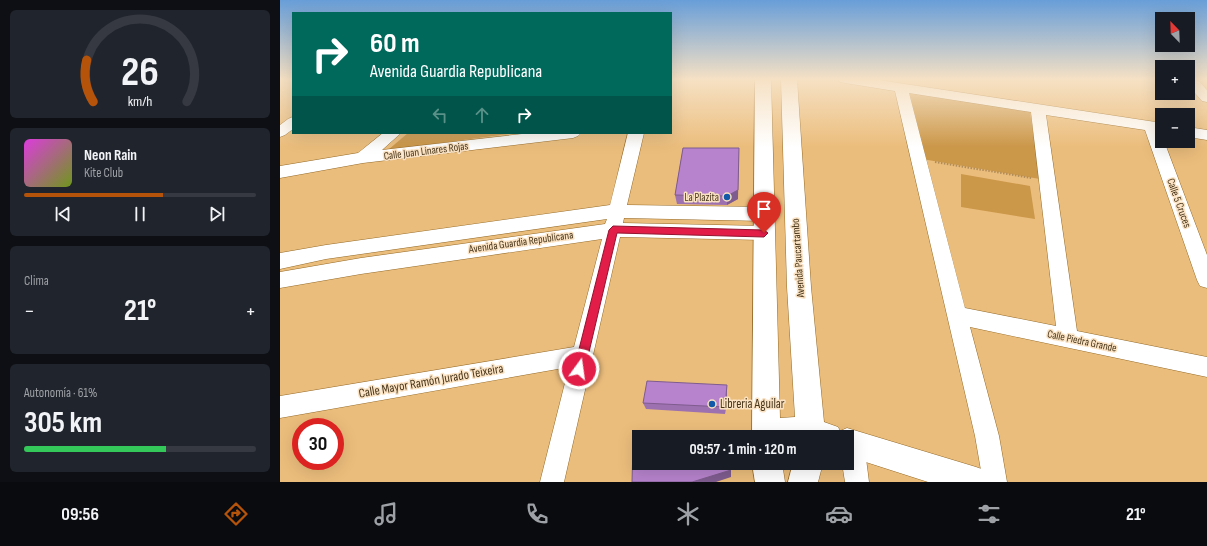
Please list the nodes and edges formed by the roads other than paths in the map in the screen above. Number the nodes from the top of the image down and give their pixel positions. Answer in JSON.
{"nodes":[{"id":1,"x":763,"y":101,"type":"edge"},
{"id":2,"x":789,"y":101,"type":"edge"},
{"id":3,"x":904,"y":101,"type":"edge"},
{"id":4,"x":989,"y":101,"type":"edge"},
{"id":5,"x":1038,"y":109,"type":"junction"},
{"id":6,"x":292,"y":123,"type":"edge"},
{"id":7,"x":1155,"y":127,"type":"edge"},
{"id":8,"x":280,"y":132,"type":"edge"},
{"id":9,"x":1195,"y":133,"type":"edge"},
{"id":10,"x":392,"y":134,"type":"edge"},
{"id":11,"x":565,"y":134,"type":"edge"},
{"id":12,"x":636,"y":134,"type":"edge"},
{"id":13,"x":1207,"y":135,"type":"edge"},
{"id":14,"x":1163,"y":148,"type":"edge"},
{"id":15,"x":363,"y":158,"type":"junction"},
{"id":16,"x":280,"y":172,"type":"edge"},
{"id":17,"x":615,"y":220,"type":"junction"},
{"id":18,"x":764,"y":224,"type":"junction"},
{"id":19,"x":280,"y":261,"type":"edge"},
{"id":20,"x":280,"y":280,"type":"edge"},
{"id":21,"x":1207,"y":280,"type":"edge"},
{"id":22,"x":957,"y":315,"type":"junction"},
{"id":23,"x":1068,"y":338,"type":"junction"},
{"id":24,"x":582,"y":355,"type":"junction"},
{"id":25,"x":1207,"y":367,"type":"edge"},
{"id":26,"x":280,"y":407,"type":"edge"},
{"id":27,"x":766,"y":430,"type":"edge"},
{"id":28,"x":828,"y":430,"type":"edge"},
{"id":29,"x":854,"y":445,"type":"edge"},
{"id":30,"x":769,"y":470,"type":"edge"},
{"id":31,"x":806,"y":470,"type":"edge"},
{"id":32,"x":850,"y":470,"type":"edge"},
{"id":33,"x":552,"y":482,"type":"edge"},
{"id":34,"x":770,"y":482,"type":"edge"},
{"id":35,"x":803,"y":482,"type":"edge"},
{"id":36,"x":857,"y":482,"type":"edge"},
{"id":37,"x":976,"y":482,"type":"edge"},
{"id":38,"x":995,"y":482,"type":"edge"}],
"edges":[{"from":1,"to":18,"type":"main road"},
{"from":2,"to":28,"type":"main road","name":"Avenida Paucartambo"},
{"from":3,"to":22,"type":"street"},
{"from":4,"to":5,"type":"street"},
{"from":5,"to":7,"type":"street"},
{"from":5,"to":23,"type":"street"},
{"from":6,"to":8,"type":"street"},
{"from":9,"to":13,"type":"street"},
{"from":10,"to":15,"type":"street"},
{"from":11,"to":15,"type":"street","name":"Calle Juan Linares Rojas"},
{"from":12,"to":17,"type":"street"},
{"from":14,"to":21,"type":"street","name":"Calle 5 Cruces"},
{"from":15,"to":16,"type":"street","name":"Calle Juan Linares Rojas"},
{"from":17,"to":18,"type":"street","name":"Avenida Guardia Republicana"},
{"from":17,"to":19,"type":"street","name":"Avenida Guardia Republicana"},
{"from":17,"to":20,"type":"street","name":"Avenida Guardia Republicana"},
{"from":17,"to":24,"type":"street"},
{"from":18,"to":27,"type":"main road"},
{"from":22,"to":23,"type":"street","name":"Calle Piedra Grande"},
{"from":22,"to":38,"type":"street"},
{"from":23,"to":25,"type":"street","name":"Calle Piedra Grande"},
{"from":24,"to":26,"type":"street","name":"Calle Mayor Ramón Jurado Teixeira"},
{"from":24,"to":33,"type":"street"},
{"from":29,"to":37,"type":"main road"},
{"from":30,"to":34,"type":"main road"},
{"from":31,"to":35,"type":"main road"},
{"from":32,"to":36,"type":"street","name":"Avenida Paucartambo"}]}
